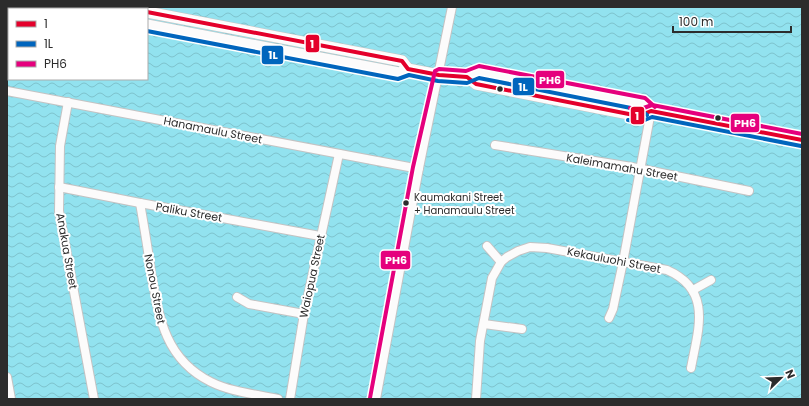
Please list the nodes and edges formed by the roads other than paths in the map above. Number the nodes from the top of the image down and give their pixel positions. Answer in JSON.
{"nodes":[{"id":1,"x":452,"y":7,"type":"edge"},
{"id":2,"x":148,"y":12,"type":"edge"},
{"id":3,"x":148,"y":24,"type":"edge"},
{"id":4,"x":408,"y":69,"type":"junction"},
{"id":5,"x":439,"y":75,"type":"junction"},
{"id":6,"x":7,"y":91,"type":"edge"},
{"id":7,"x":68,"y":102,"type":"junction"},
{"id":8,"x":652,"y":112,"type":"junction"},
{"id":9,"x":802,"y":140,"type":"edge"},
{"id":10,"x":495,"y":145,"type":"dead end"},
{"id":11,"x":339,"y":154,"type":"junction"},
{"id":12,"x":419,"y":168,"type":"junction"},
{"id":13,"x":641,"y":169,"type":"junction"},
{"id":14,"x":59,"y":187,"type":"junction"},
{"id":15,"x":749,"y":191,"type":"dead end"},
{"id":16,"x":140,"y":203,"type":"junction"},
{"id":17,"x":320,"y":236,"type":"junction"},
{"id":18,"x":487,"y":246,"type":"dead end"},
{"id":19,"x":501,"y":262,"type":"junction"},
{"id":20,"x":623,"y":262,"type":"junction"},
{"id":21,"x":711,"y":280,"type":"dead end"},
{"id":22,"x":693,"y":290,"type":"junction"},
{"id":23,"x":237,"y":297,"type":"dead end"},
{"id":24,"x":304,"y":314,"type":"junction"},
{"id":25,"x":609,"y":318,"type":"dead end"},
{"id":26,"x":484,"y":324,"type":"junction"},
{"id":27,"x":522,"y":329,"type":"dead end"},
{"id":28,"x":690,"y":368,"type":"dead end"},
{"id":29,"x":7,"y":377,"type":"edge"},
{"id":30,"x":11,"y":399,"type":"edge"},
{"id":31,"x":94,"y":399,"type":"edge"},
{"id":32,"x":278,"y":399,"type":"edge"},
{"id":33,"x":290,"y":399,"type":"edge"},
{"id":34,"x":376,"y":399,"type":"edge"},
{"id":35,"x":476,"y":399,"type":"edge"}],
"edges":[{"from":1,"to":5,"type":"street"},
{"from":2,"to":4,"type":"main road"},
{"from":3,"to":4,"type":"main road"},
{"from":4,"to":5,"type":"main road"},
{"from":5,"to":8,"type":"main road"},
{"from":5,"to":12,"type":"street"},
{"from":6,"to":7,"type":"street","name":"Hanamaulu Street"},
{"from":7,"to":11,"type":"street","name":"Hanamaulu Street"},
{"from":7,"to":14,"type":"street","name":"Anakua Street"},
{"from":8,"to":9,"type":"main road"},
{"from":8,"to":13,"type":"street"},
{"from":10,"to":13,"type":"street","name":"Kaleimamahu Street"},
{"from":11,"to":12,"type":"street","name":"Hanamaulu Street"},
{"from":11,"to":17,"type":"street","name":"Waiopua Street"},
{"from":12,"to":34,"type":"street"},
{"from":13,"to":15,"type":"street","name":"Kaleimamahu Street"},
{"from":13,"to":20,"type":"street"},
{"from":14,"to":16,"type":"street","name":"Paliku Street"},
{"from":14,"to":31,"type":"street","name":"Anakua Street"},
{"from":16,"to":17,"type":"street","name":"Paliku Street"},
{"from":16,"to":32,"type":"street","name":"Nonou Street"},
{"from":17,"to":24,"type":"street","name":"Waiopua Street"},
{"from":18,"to":19,"type":"street"},
{"from":19,"to":20,"type":"street","name":"Kekauluohi Street"},
{"from":19,"to":26,"type":"street","name":"Kekauluohi Street"},
{"from":20,"to":22,"type":"street","name":"Kekauluohi Street"},
{"from":20,"to":25,"type":"street"},
{"from":21,"to":22,"type":"street"},
{"from":22,"to":28,"type":"street","name":"Kekauluohi Street"},
{"from":23,"to":24,"type":"street"},
{"from":24,"to":33,"type":"street","name":"Waiopua Street"},
{"from":26,"to":27,"type":"street"},
{"from":26,"to":35,"type":"street","name":"Kekauluohi Street"},
{"from":29,"to":30,"type":"street"}]}
